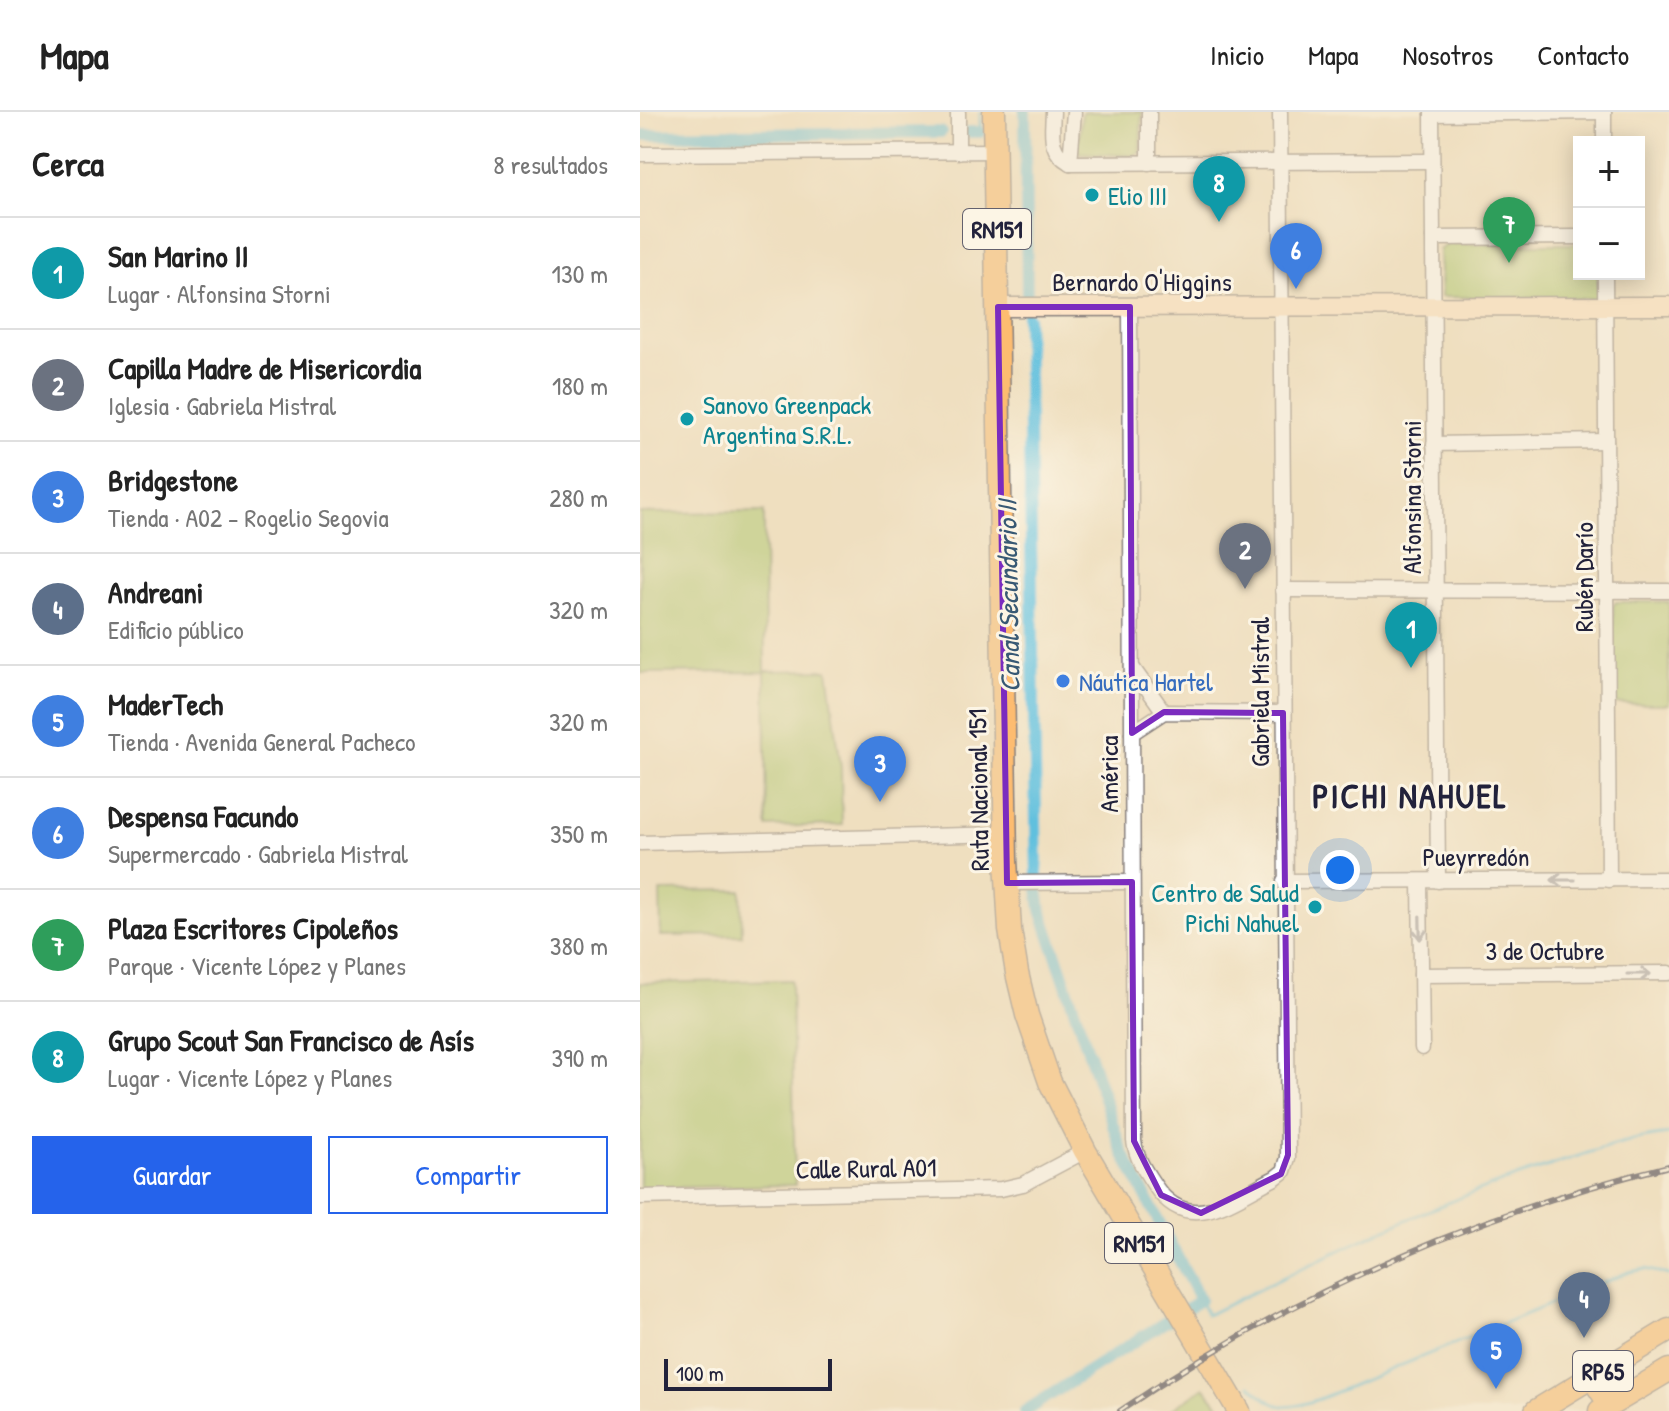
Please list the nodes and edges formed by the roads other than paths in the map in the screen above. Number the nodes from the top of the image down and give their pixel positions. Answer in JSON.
{"nodes":[{"id":1,"x":958,"y":112,"type":"edge"},
{"id":2,"x":994,"y":112,"type":"edge"},
{"id":3,"x":1053,"y":112,"type":"edge"},
{"id":4,"x":1074,"y":112,"type":"edge"},
{"id":5,"x":1149,"y":112,"type":"edge"},
{"id":6,"x":1280,"y":112,"type":"edge"},
{"id":7,"x":1604,"y":112,"type":"edge"},
{"id":8,"x":1432,"y":113,"type":"edge"},
{"id":9,"x":1604,"y":136,"type":"edge"},
{"id":10,"x":995,"y":151,"type":"junction"},
{"id":11,"x":958,"y":152,"type":"junction"},
{"id":12,"x":640,"y":154,"type":"edge"},
{"id":13,"x":1432,"y":161,"type":"junction"},
{"id":14,"x":1280,"y":162,"type":"junction"},
{"id":15,"x":1070,"y":163,"type":"junction"},
{"id":16,"x":1149,"y":163,"type":"junction"},
{"id":17,"x":1573,"y":237,"type":"edge"},
{"id":18,"x":1433,"y":238,"type":"junction"},
{"id":19,"x":1605,"y":280,"type":"edge"},
{"id":20,"x":1433,"y":306,"type":"junction"},
{"id":21,"x":1605,"y":306,"type":"junction"},
{"id":22,"x":1669,"y":306,"type":"edge"},
{"id":23,"x":998,"y":307,"type":"junction"},
{"id":24,"x":1130,"y":307,"type":"junction"},
{"id":25,"x":1282,"y":307,"type":"junction"},
{"id":26,"x":1606,"y":441,"type":"junction"},
{"id":27,"x":1434,"y":444,"type":"junction"},
{"id":28,"x":1283,"y":590,"type":"junction"},
{"id":29,"x":1436,"y":591,"type":"junction"},
{"id":30,"x":1607,"y":591,"type":"junction"},
{"id":31,"x":1669,"y":591,"type":"edge"},
{"id":32,"x":1131,"y":666,"type":"junction"},
{"id":33,"x":1164,"y":712,"type":"junction"},
{"id":34,"x":1283,"y":713,"type":"junction"},
{"id":35,"x":1132,"y":733,"type":"junction"},
{"id":36,"x":1006,"y":834,"type":"junction"},
{"id":37,"x":640,"y":843,"type":"edge"},
{"id":38,"x":1669,"y":879,"type":"edge"},
{"id":39,"x":1609,"y":880,"type":"junction"},
{"id":40,"x":1284,"y":881,"type":"junction"},
{"id":41,"x":1420,"y":881,"type":"junction"},
{"id":42,"x":1438,"y":881,"type":"junction"},
{"id":43,"x":1132,"y":882,"type":"junction"},
{"id":44,"x":1007,"y":883,"type":"junction"},
{"id":45,"x":1669,"y":973,"type":"edge"},
{"id":46,"x":1421,"y":975,"type":"junction"},
{"id":47,"x":1422,"y":1048,"type":"dead end"},
{"id":48,"x":1085,"y":1151,"type":"junction"},
{"id":49,"x":640,"y":1197,"type":"edge"},
{"id":50,"x":1194,"y":1213,"type":"joint"},
{"id":51,"x":1669,"y":1330,"type":"edge"},
{"id":52,"x":1669,"y":1346,"type":"edge"},
{"id":53,"x":1669,"y":1370,"type":"edge"},
{"id":54,"x":1592,"y":1377,"type":"junction"},
{"id":55,"x":1605,"y":1408,"type":"edge"},
{"id":56,"x":1239,"y":1411,"type":"edge"},
{"id":57,"x":1536,"y":1411,"type":"edge"}],
"edges":[{"from":1,"to":11,"type":"street"},
{"from":2,"to":10,"type":"main road","name":"Ruta Nacional 151","number":"RN151"},
{"from":3,"to":15,"type":"street"},
{"from":4,"to":15,"type":"street"},
{"from":5,"to":16,"type":"street"},
{"from":6,"to":14,"type":"street","name":"Gabriela Mistral"},
{"from":7,"to":8,"type":"street"},
{"from":7,"to":9,"type":"street"},
{"from":8,"to":13,"type":"street","name":"Alfonsina Storni"},
{"from":10,"to":11,"type":"street"},
{"from":10,"to":23,"type":"main road","name":"Ruta Nacional 151","number":"RN151"},
{"from":11,"to":12,"type":"street"},
{"from":13,"to":14,"type":"street"},
{"from":13,"to":18,"type":"street","name":"Alfonsina Storni"},
{"from":14,"to":16,"type":"street"},
{"from":14,"to":25,"type":"street","name":"Gabriela Mistral"},
{"from":15,"to":16,"type":"street"},
{"from":17,"to":18,"type":"street"},
{"from":18,"to":20,"type":"street","name":"Alfonsina Storni"},
{"from":19,"to":21,"type":"street","name":"Rubén Darío"},
{"from":20,"to":21,"type":"main road","name":"Bernardo O'Higgins"},
{"from":20,"to":25,"type":"main road","name":"Bernardo O'Higgins"},
{"from":20,"to":27,"type":"street","name":"Alfonsina Storni"},
{"from":21,"to":22,"type":"main road","name":"Bernardo O'Higgins"},
{"from":21,"to":26,"type":"street","name":"Rubén Darío"},
{"from":23,"to":24,"type":"main road","name":"Bernardo O'Higgins"},
{"from":23,"to":36,"type":"main road","name":"Ruta Nacional 151","number":"RN151"},
{"from":24,"to":25,"type":"main road","name":"Bernardo O'Higgins"},
{"from":24,"to":32,"type":"street","name":"América"},
{"from":25,"to":28,"type":"street","name":"Gabriela Mistral"},
{"from":26,"to":27,"type":"street"},
{"from":26,"to":30,"type":"street","name":"Rubén Darío"},
{"from":27,"to":29,"type":"street","name":"Alfonsina Storni"},
{"from":28,"to":29,"type":"street"},
{"from":28,"to":34,"type":"street","name":"Gabriela Mistral"},
{"from":29,"to":30,"type":"street"},
{"from":29,"to":42,"type":"street","name":"Alfonsina Storni"},
{"from":30,"to":31,"type":"street"},
{"from":30,"to":39,"type":"street","name":"Rubén Darío"},
{"from":32,"to":33,"type":"street"},
{"from":32,"to":35,"type":"street","name":"América"},
{"from":33,"to":34,"type":"street"},
{"from":33,"to":35,"type":"street"},
{"from":34,"to":40,"type":"street","name":"Gabriela Mistral"},
{"from":35,"to":43,"type":"street","name":"América"},
{"from":36,"to":37,"type":"street"},
{"from":36,"to":44,"type":"main road","name":"Ruta Nacional 151","number":"RN151"},
{"from":38,"to":39,"type":"street","name":"Pueyrredón"},
{"from":39,"to":42,"type":"street","name":"Pueyrredón","one_way":true},
{"from":40,"to":41,"type":"street","name":"Pueyrredón"},
{"from":40,"to":50,"type":"street","name":"Gabriela Mistral"},
{"from":41,"to":42,"type":"street","name":"Pueyrredón"},
{"from":41,"to":46,"type":"street","one_way":true},
{"from":43,"to":44,"type":"street"},
{"from":43,"to":50,"type":"street","name":"América"},
{"from":44,"to":48,"type":"main road","name":"Ruta Nacional 151","number":"RN151"},
{"from":46,"to":45,"type":"street","name":"3 de Octubre","one_way":true},
{"from":46,"to":47,"type":"street"},
{"from":48,"to":49,"type":"street","name":"Calle Rural A01"},
{"from":48,"to":56,"type":"main road","name":"Ruta Nacional 151","number":"RN151"},
{"from":51,"to":54,"type":"main road","number":"RP65"},
{"from":52,"to":54,"type":"main road"},
{"from":53,"to":55,"type":"main road","number":"RP65"},
{"from":54,"to":55,"type":"main road"},
{"from":54,"to":57,"type":"main road","number":"RP65"}]}
